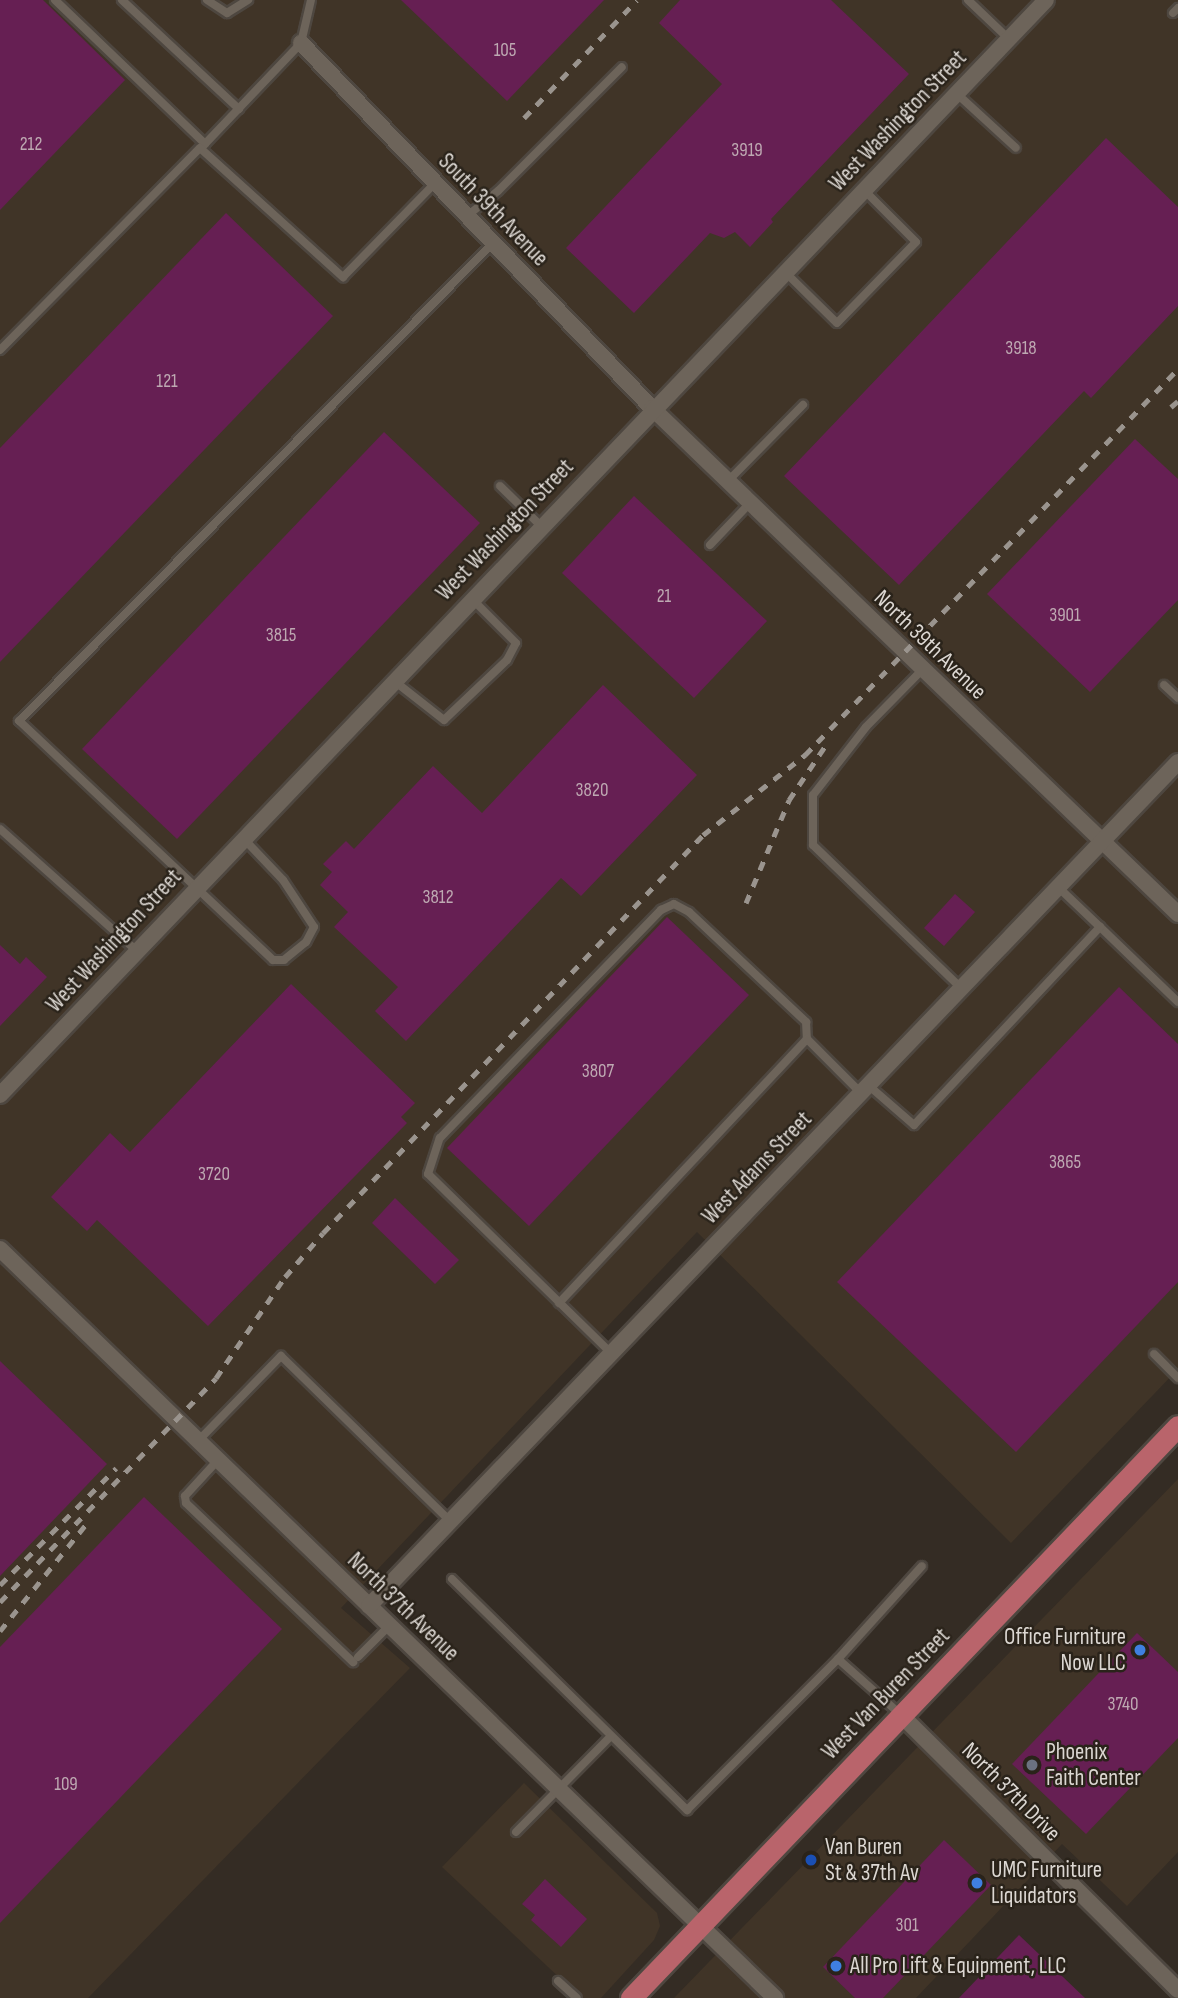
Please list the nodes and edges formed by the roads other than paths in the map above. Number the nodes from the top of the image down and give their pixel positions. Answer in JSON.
{"nodes":[{"id":1,"x":55,"y":0,"type":"edge"},
{"id":2,"x":122,"y":0,"type":"edge"},
{"id":3,"x":207,"y":0,"type":"edge"},
{"id":4,"x":248,"y":0,"type":"edge"},
{"id":5,"x":311,"y":0,"type":"edge"},
{"id":6,"x":968,"y":0,"type":"edge"},
{"id":7,"x":1046,"y":0,"type":"edge"},
{"id":8,"x":1009,"y":38,"type":"junction"},
{"id":9,"x":301,"y":43,"type":"junction"},
{"id":10,"x":622,"y":67,"type":"dead end"},
{"id":11,"x":956,"y":93,"type":"junction"},
{"id":12,"x":239,"y":109,"type":"junction"},
{"id":13,"x":203,"y":146,"type":"junction"},
{"id":14,"x":1016,"y":148,"type":"dead end"},
{"id":15,"x":435,"y":183,"type":"junction"},
{"id":16,"x":863,"y":189,"type":"junction"},
{"id":17,"x":467,"y":216,"type":"junction"},
{"id":18,"x":493,"y":243,"type":"junction"},
{"id":19,"x":785,"y":271,"type":"junction"},
{"id":20,"x":0,"y":350,"type":"edge"},
{"id":21,"x":803,"y":405,"type":"dead end"},
{"id":22,"x":652,"y":408,"type":"junction"},
{"id":23,"x":727,"y":481,"type":"junction"},
{"id":24,"x":500,"y":486,"type":"dead end"},
{"id":25,"x":750,"y":503,"type":"junction"},
{"id":26,"x":540,"y":525,"type":"junction"},
{"id":27,"x":710,"y":545,"type":"dead end"},
{"id":28,"x":471,"y":598,"type":"junction"},
{"id":29,"x":922,"y":670,"type":"junction"},
{"id":30,"x":393,"y":681,"type":"junction"},
{"id":31,"x":1164,"y":685,"type":"dead end"},
{"id":32,"x":1178,"y":698,"type":"edge"},
{"id":33,"x":1178,"y":762,"type":"edge"},
{"id":34,"x":0,"y":829,"type":"edge"},
{"id":35,"x":243,"y":838,"type":"junction"},
{"id":36,"x":1102,"y":842,"type":"junction"},
{"id":37,"x":1058,"y":887,"type":"junction"},
{"id":38,"x":195,"y":889,"type":"junction"},
{"id":39,"x":1178,"y":914,"type":"edge"},
{"id":40,"x":1100,"y":927,"type":"junction"},
{"id":41,"x":137,"y":951,"type":"junction"},
{"id":42,"x":961,"y":988,"type":"junction"},
{"id":43,"x":1178,"y":1002,"type":"edge"},
{"id":44,"x":807,"y":1039,"type":"junction"},
{"id":45,"x":865,"y":1089,"type":"junction"},
{"id":46,"x":0,"y":1095,"type":"edge"},
{"id":47,"x":0,"y":1249,"type":"edge"},
{"id":48,"x":559,"y":1303,"type":"junction"},
{"id":49,"x":611,"y":1353,"type":"junction"},
{"id":50,"x":1154,"y":1354,"type":"dead end"},
{"id":51,"x":1178,"y":1378,"type":"edge"},
{"id":52,"x":1178,"y":1426,"type":"edge"},
{"id":53,"x":198,"y":1441,"type":"junction"},
{"id":54,"x":218,"y":1460,"type":"junction"},
{"id":55,"x":450,"y":1521,"type":"junction"},
{"id":56,"x":922,"y":1566,"type":"dead end"},
{"id":57,"x":452,"y":1579,"type":"dead end"},
{"id":58,"x":369,"y":1606,"type":"junction"},
{"id":59,"x":389,"y":1626,"type":"junction"},
{"id":60,"x":838,"y":1659,"type":"junction"},
{"id":61,"x":901,"y":1715,"type":"junction"},
{"id":62,"x":611,"y":1736,"type":"junction"},
{"id":63,"x":558,"y":1787,"type":"junction"},
{"id":64,"x":516,"y":1832,"type":"dead end"},
{"id":65,"x":700,"y":1926,"type":"junction"},
{"id":66,"x":558,"y":1981,"type":"dead end"},
{"id":67,"x":1178,"y":1990,"type":"edge"},
{"id":68,"x":577,"y":1998,"type":"edge"},
{"id":69,"x":631,"y":1998,"type":"edge"},
{"id":70,"x":775,"y":1998,"type":"edge"}],
"edges":[{"from":1,"to":13,"type":"lane"},
{"from":2,"to":12,"type":"lane"},
{"from":3,"to":4,"type":"lane"},
{"from":5,"to":9,"type":"lane"},
{"from":6,"to":8,"type":"lane"},
{"from":7,"to":8,"type":"street","name":"West Washington Street"},
{"from":8,"to":11,"type":"street","name":"West Washington Street"},
{"from":9,"to":12,"type":"lane"},
{"from":9,"to":15,"type":"street","name":"South 39th Avenue"},
{"from":10,"to":17,"type":"lane"},
{"from":11,"to":14,"type":"lane"},
{"from":11,"to":16,"type":"street","name":"West Washington Street"},
{"from":12,"to":13,"type":"lane"},
{"from":13,"to":15,"type":"lane"},
{"from":13,"to":20,"type":"lane"},
{"from":15,"to":17,"type":"street","name":"South 39th Avenue"},
{"from":16,"to":19,"type":"street","name":"West Washington Street"},
{"from":16,"to":19,"type":"lane"},
{"from":17,"to":18,"type":"street","name":"South 39th Avenue"},
{"from":18,"to":22,"type":"street","name":"South 39th Avenue"},
{"from":18,"to":38,"type":"lane"},
{"from":19,"to":22,"type":"street","name":"West Washington Street"},
{"from":21,"to":23,"type":"lane"},
{"from":22,"to":23,"type":"street","name":"North 39th Avenue"},
{"from":22,"to":26,"type":"street","name":"West Washington Street"},
{"from":23,"to":25,"type":"street","name":"North 39th Avenue"},
{"from":24,"to":26,"type":"lane"},
{"from":25,"to":27,"type":"lane"},
{"from":25,"to":29,"type":"street","name":"North 39th Avenue"},
{"from":26,"to":28,"type":"street","name":"West Washington Street"},
{"from":28,"to":30,"type":"street","name":"West Washington Street"},
{"from":28,"to":30,"type":"lane"},
{"from":29,"to":36,"type":"street","name":"North 39th Avenue"},
{"from":29,"to":42,"type":"lane"},
{"from":30,"to":35,"type":"street","name":"West Washington Street"},
{"from":31,"to":32,"type":"lane"},
{"from":33,"to":36,"type":"street","name":"West Adams Street"},
{"from":34,"to":41,"type":"lane"},
{"from":35,"to":38,"type":"street","name":"West Washington Street"},
{"from":35,"to":38,"type":"lane"},
{"from":36,"to":37,"type":"street","name":"West Adams Street"},
{"from":36,"to":39,"type":"street","name":"North 39th Avenue"},
{"from":37,"to":40,"type":"lane"},
{"from":37,"to":42,"type":"street","name":"West Adams Street"},
{"from":38,"to":41,"type":"street","name":"West Washington Street"},
{"from":40,"to":43,"type":"lane"},
{"from":40,"to":45,"type":"lane"},
{"from":41,"to":46,"type":"street","name":"West Washington Street"},
{"from":42,"to":45,"type":"street","name":"West Adams Street"},
{"from":44,"to":45,"type":"lane"},
{"from":44,"to":48,"type":"lane"},
{"from":44,"to":48,"type":"lane"},
{"from":45,"to":49,"type":"street","name":"West Adams Street"},
{"from":47,"to":53,"type":"street","name":"North 37th Avenue"},
{"from":48,"to":49,"type":"lane"},
{"from":49,"to":55,"type":"street","name":"West Adams Street"},
{"from":50,"to":51,"type":"lane"},
{"from":52,"to":61,"type":"main road","name":"West Van Buren Street"},
{"from":53,"to":54,"type":"street","name":"North 37th Avenue"},
{"from":53,"to":55,"type":"lane"},
{"from":54,"to":58,"type":"street","name":"North 37th Avenue"},
{"from":54,"to":59,"type":"lane"},
{"from":55,"to":58,"type":"street","name":"West Adams Street"},
{"from":56,"to":60,"type":"lane"},
{"from":57,"to":62,"type":"lane"},
{"from":58,"to":59,"type":"street","name":"North 37th Avenue"},
{"from":59,"to":63,"type":"street","name":"North 37th Avenue"},
{"from":60,"to":61,"type":"lane"},
{"from":60,"to":62,"type":"lane"},
{"from":61,"to":65,"type":"main road","name":"West Van Buren Street"},
{"from":61,"to":67,"type":"street","name":"North 37th Drive"},
{"from":62,"to":63,"type":"lane"},
{"from":63,"to":64,"type":"lane"},
{"from":63,"to":65,"type":"street","name":"North 37th Avenue"},
{"from":65,"to":69,"type":"main road","name":"West Van Buren Street"},
{"from":65,"to":70,"type":"street","name":"North 37th Avenue"},
{"from":66,"to":68,"type":"lane"}]}
